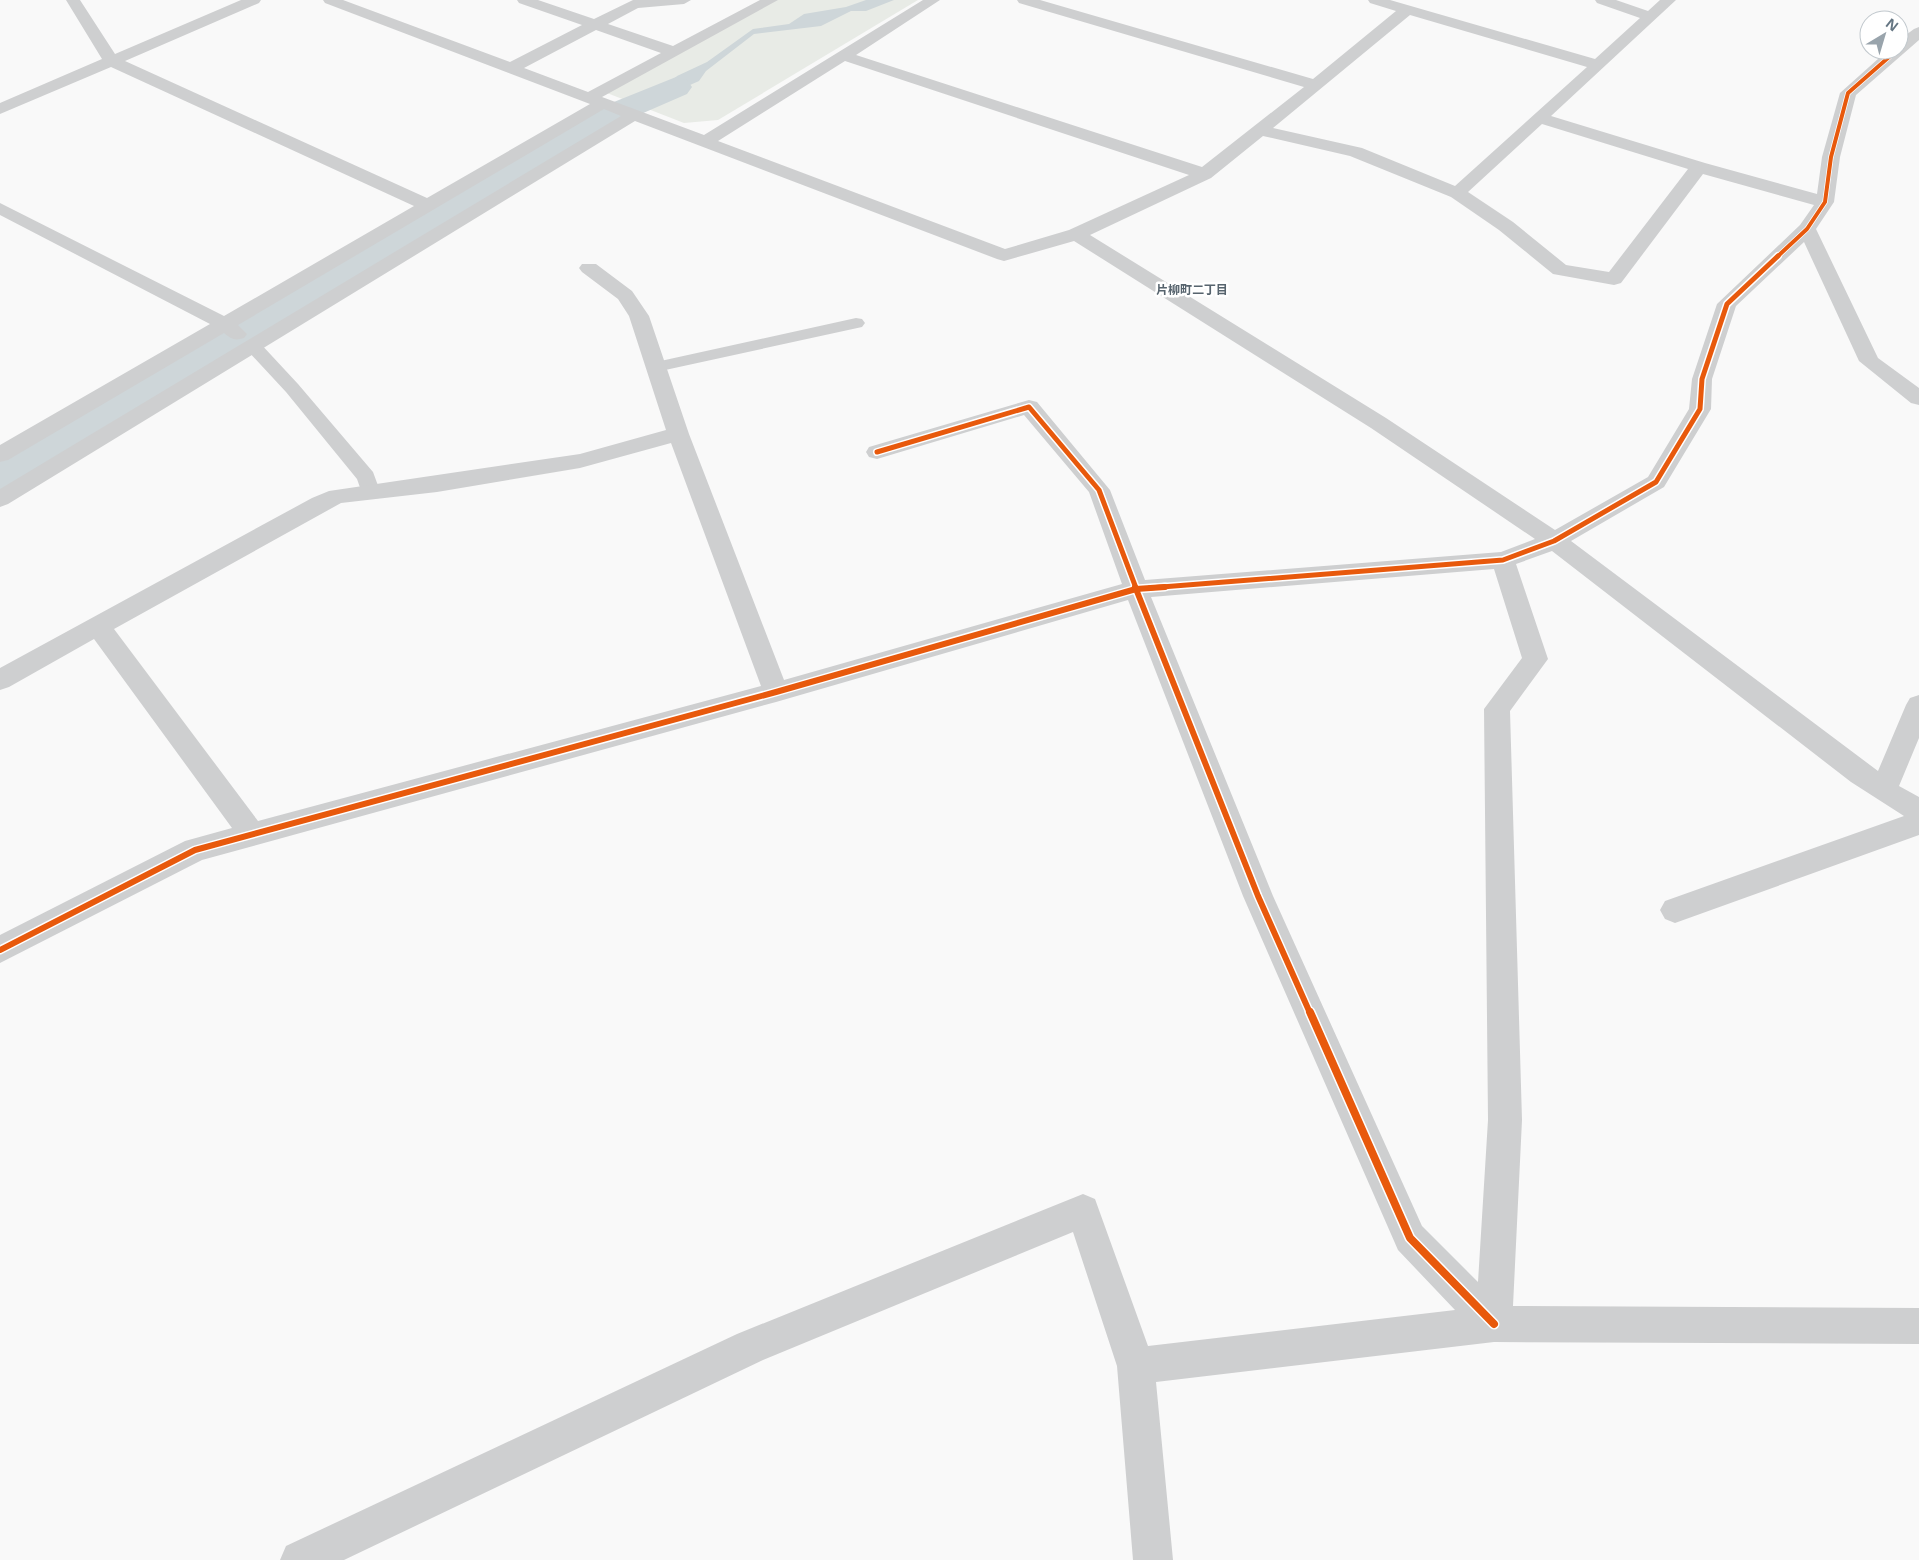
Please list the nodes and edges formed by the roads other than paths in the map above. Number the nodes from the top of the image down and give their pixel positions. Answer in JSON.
{"nodes":[{"id":1,"x":73,"y":0,"type":"edge"},
{"id":2,"x":254,"y":0,"type":"edge"},
{"id":3,"x":330,"y":0,"type":"edge"},
{"id":4,"x":524,"y":0,"type":"edge"},
{"id":5,"x":684,"y":0,"type":"edge"},
{"id":6,"x":771,"y":0,"type":"edge"},
{"id":7,"x":932,"y":0,"type":"edge"},
{"id":8,"x":1024,"y":0,"type":"edge"},
{"id":9,"x":1375,"y":0,"type":"edge"},
{"id":10,"x":1602,"y":0,"type":"edge"},
{"id":11,"x":1670,"y":0,"type":"edge"},
{"id":12,"x":1407,"y":10,"type":"junction"},
{"id":13,"x":1651,"y":17,"type":"junction"},
{"id":14,"x":596,"y":25,"type":"junction"},
{"id":15,"x":1919,"y":32,"type":"edge"},
{"id":16,"x":1909,"y":40,"type":"edge"},
{"id":17,"x":674,"y":52,"type":"junction"},
{"id":18,"x":844,"y":56,"type":"junction"},
{"id":19,"x":1886,"y":60,"type":"edge"},
{"id":20,"x":111,"y":61,"type":"junction"},
{"id":21,"x":1598,"y":65,"type":"junction"},
{"id":22,"x":511,"y":68,"type":"junction"},
{"id":23,"x":1316,"y":85,"type":"junction"},
{"id":24,"x":596,"y":101,"type":"junction"},
{"id":25,"x":0,"y":109,"type":"edge"},
{"id":26,"x":634,"y":115,"type":"junction"},
{"id":27,"x":1540,"y":118,"type":"junction"},
{"id":28,"x":1261,"y":130,"type":"junction"},
{"id":29,"x":705,"y":142,"type":"junction"},
{"id":30,"x":1700,"y":167,"type":"junction"},
{"id":31,"x":1205,"y":174,"type":"junction"},
{"id":32,"x":1457,"y":193,"type":"junction"},
{"id":33,"x":1825,"y":202,"type":"junction"},
{"id":34,"x":430,"y":206,"type":"junction"},
{"id":35,"x":0,"y":208,"type":"edge"},
{"id":36,"x":1807,"y":229,"type":"junction"},
{"id":37,"x":1076,"y":234,"type":"junction"},
{"id":38,"x":589,"y":268,"type":"dead end"},
{"id":39,"x":856,"y":323,"type":"dead end"},
{"id":40,"x":225,"y":324,"type":"junction"},
{"id":41,"x":253,"y":346,"type":"junction"},
{"id":42,"x":656,"y":368,"type":"junction"},
{"id":43,"x":1919,"y":398,"type":"edge"},
{"id":44,"x":678,"y":434,"type":"junction"},
{"id":45,"x":877,"y":452,"type":"dead end"},
{"id":46,"x":0,"y":455,"type":"edge"},
{"id":47,"x":370,"y":491,"type":"junction"},
{"id":48,"x":0,"y":499,"type":"edge"},
{"id":49,"x":1554,"y":542,"type":"junction"},
{"id":50,"x":1503,"y":560,"type":"junction"},
{"id":51,"x":1136,"y":590,"type":"junction"},
{"id":52,"x":98,"y":626,"type":"junction"},
{"id":53,"x":0,"y":680,"type":"edge"},
{"id":54,"x":776,"y":692,"type":"junction"},
{"id":55,"x":1919,"y":705,"type":"edge"},
{"id":56,"x":1884,"y":790,"type":"junction"},
{"id":57,"x":1919,"y":811,"type":"edge"},
{"id":58,"x":1919,"y":823,"type":"edge"},
{"id":59,"x":252,"y":834,"type":"junction"},
{"id":60,"x":1675,"y":910,"type":"dead end"},
{"id":61,"x":0,"y":950,"type":"edge"},
{"id":62,"x":1494,"y":1324,"type":"junction"},
{"id":63,"x":1919,"y":1326,"type":"edge"},
{"id":64,"x":1136,"y":1366,"type":"junction"},
{"id":65,"x":300,"y":1560,"type":"edge"},
{"id":66,"x":1153,"y":1560,"type":"edge"}],
"edges":[{"from":1,"to":20,"type":"street"},
{"from":2,"to":20,"type":"street"},
{"from":3,"to":22,"type":"street"},
{"from":4,"to":14,"type":"street"},
{"from":5,"to":14,"type":"street"},
{"from":6,"to":17,"type":"street"},
{"from":7,"to":18,"type":"street"},
{"from":8,"to":23,"type":"street"},
{"from":9,"to":12,"type":"street"},
{"from":10,"to":13,"type":"street"},
{"from":11,"to":13,"type":"street"},
{"from":12,"to":21,"type":"street"},
{"from":12,"to":23,"type":"street"},
{"from":13,"to":21,"type":"street"},
{"from":14,"to":17,"type":"street"},
{"from":14,"to":22,"type":"street"},
{"from":15,"to":16,"type":"street"},
{"from":17,"to":24,"type":"street"},
{"from":18,"to":29,"type":"street"},
{"from":18,"to":31,"type":"street"},
{"from":19,"to":33,"type":"street"},
{"from":20,"to":25,"type":"street"},
{"from":20,"to":34,"type":"street"},
{"from":21,"to":27,"type":"street"},
{"from":22,"to":24,"type":"street"},
{"from":23,"to":28,"type":"street"},
{"from":24,"to":26,"type":"street"},
{"from":24,"to":34,"type":"street"},
{"from":26,"to":29,"type":"street"},
{"from":26,"to":41,"type":"street"},
{"from":27,"to":30,"type":"street"},
{"from":27,"to":32,"type":"street"},
{"from":28,"to":31,"type":"street"},
{"from":28,"to":32,"type":"street"},
{"from":29,"to":37,"type":"street"},
{"from":30,"to":32,"type":"street"},
{"from":30,"to":33,"type":"street"},
{"from":31,"to":37,"type":"street"},
{"from":33,"to":36,"type":"street"},
{"from":34,"to":40,"type":"street"},
{"from":35,"to":40,"type":"street"},
{"from":36,"to":43,"type":"street"},
{"from":36,"to":49,"type":"street"},
{"from":37,"to":49,"type":"street"},
{"from":38,"to":42,"type":"street"},
{"from":39,"to":42,"type":"lane"},
{"from":40,"to":41,"type":"street"},
{"from":40,"to":46,"type":"street"},
{"from":41,"to":47,"type":"lane"},
{"from":41,"to":48,"type":"street"},
{"from":42,"to":44,"type":"street"},
{"from":44,"to":47,"type":"street"},
{"from":44,"to":54,"type":"street"},
{"from":45,"to":51,"type":"street"},
{"from":47,"to":52,"type":"street"},
{"from":49,"to":50,"type":"street"},
{"from":49,"to":56,"type":"street"},
{"from":50,"to":51,"type":"street"},
{"from":50,"to":62,"type":"street"},
{"from":51,"to":54,"type":"street"},
{"from":51,"to":62,"type":"street"},
{"from":52,"to":53,"type":"street"},
{"from":52,"to":59,"type":"street"},
{"from":54,"to":59,"type":"street"},
{"from":55,"to":56,"type":"street"},
{"from":56,"to":57,"type":"street"},
{"from":58,"to":60,"type":"street"},
{"from":59,"to":61,"type":"street"},
{"from":62,"to":63,"type":"street"},
{"from":62,"to":64,"type":"street"},
{"from":64,"to":65,"type":"street"},
{"from":64,"to":66,"type":"street"}]}
